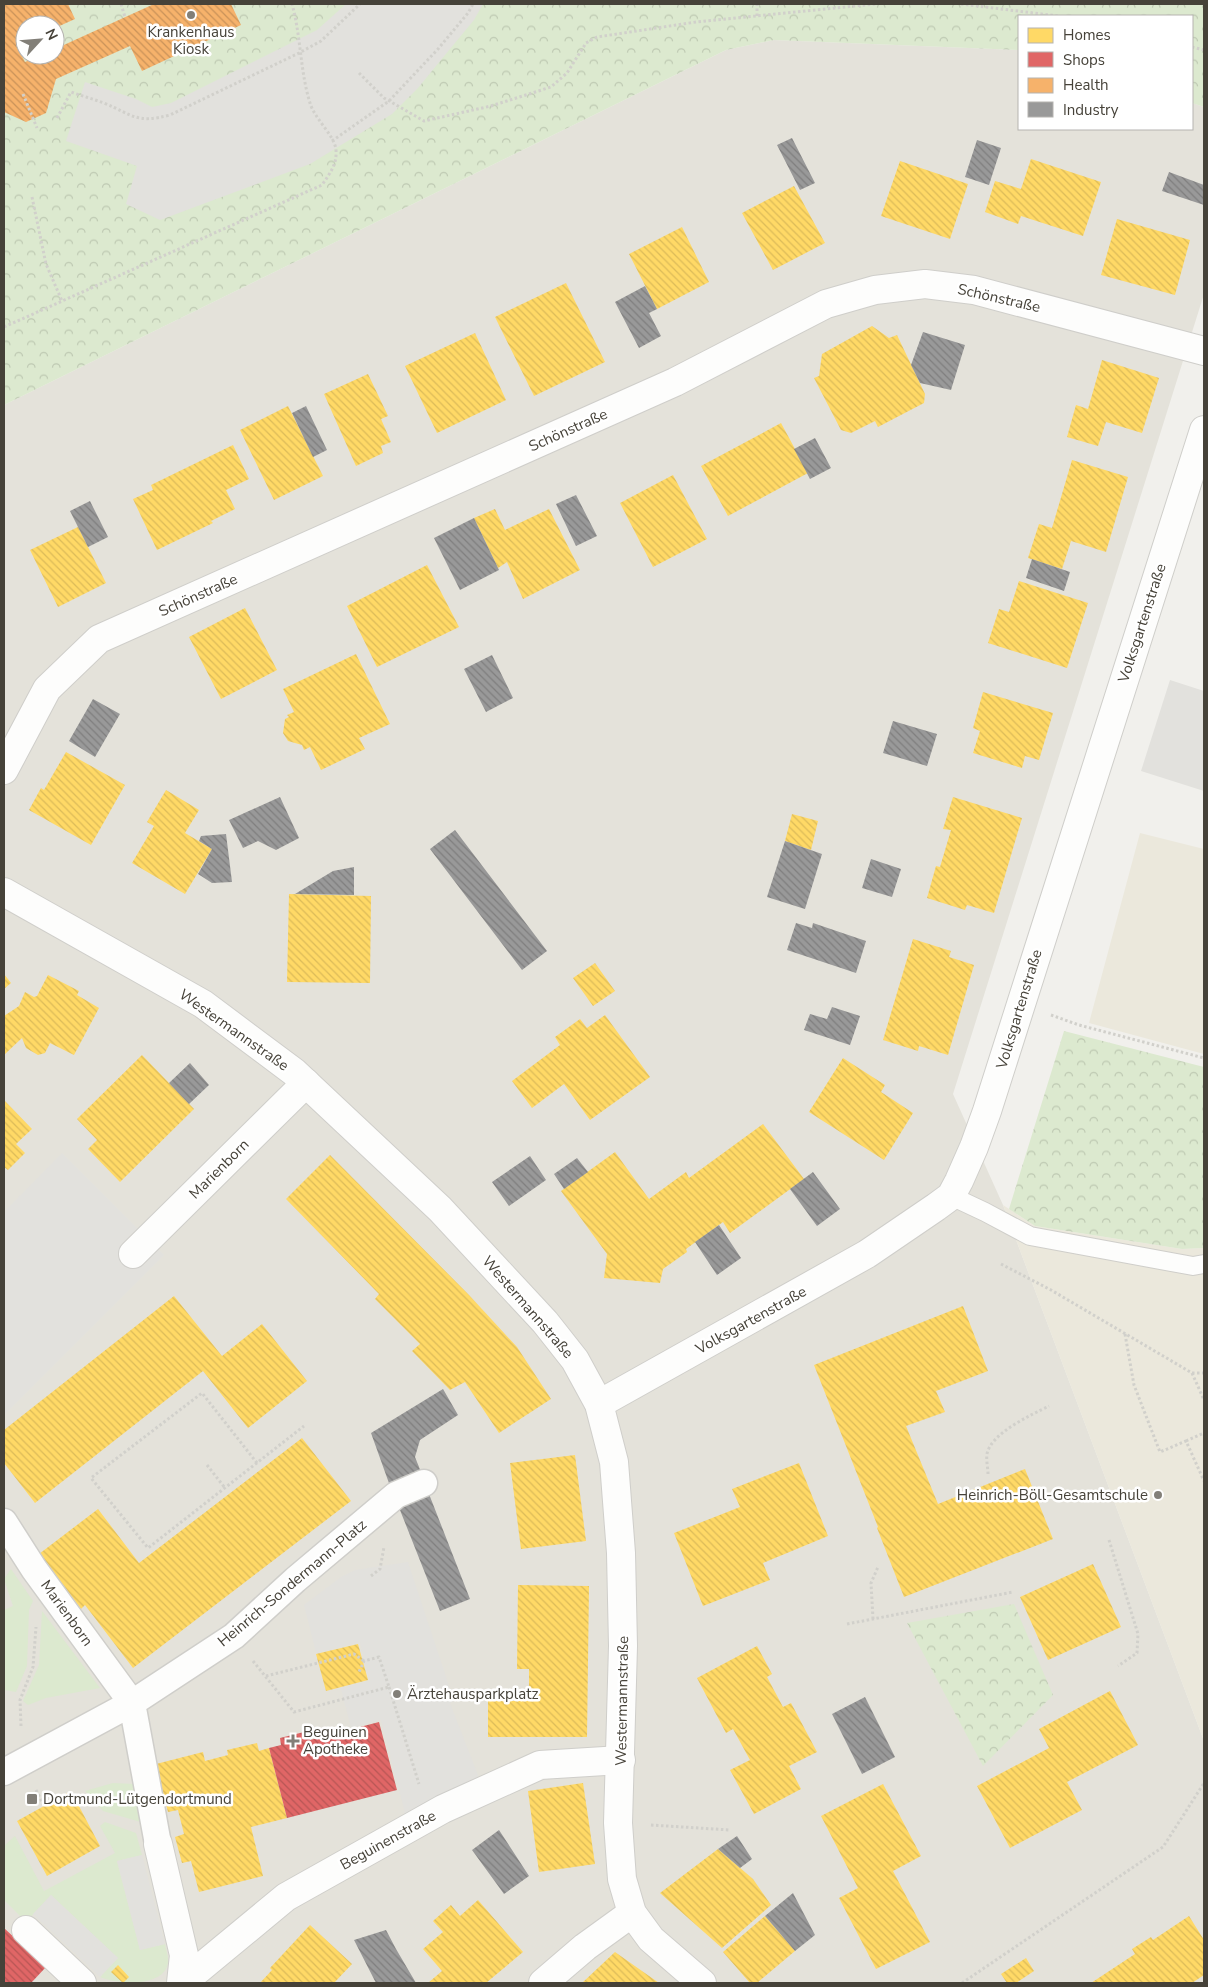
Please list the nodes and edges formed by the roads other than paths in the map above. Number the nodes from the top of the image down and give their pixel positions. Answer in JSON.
{"nodes":[{"id":1,"x":1204,"y":351,"type":"edge"},
{"id":2,"x":1204,"y":430,"type":"edge"},
{"id":3,"x":4,"y":770,"type":"edge"},
{"id":4,"x":4,"y":892,"type":"edge"},
{"id":5,"x":306,"y":1083,"type":"junction"},
{"id":6,"x":950,"y":1196,"type":"junction"},
{"id":7,"x":133,"y":1254,"type":"dead end"},
{"id":8,"x":1204,"y":1264,"type":"edge"},
{"id":9,"x":600,"y":1404,"type":"junction"},
{"id":10,"x":424,"y":1483,"type":"dead end"},
{"id":11,"x":4,"y":1522,"type":"edge"},
{"id":12,"x":132,"y":1703,"type":"junction"},
{"id":13,"x":621,"y":1760,"type":"junction"},
{"id":14,"x":13,"y":1767,"type":"edge"},
{"id":15,"x":158,"y":1844,"type":"joint"},
{"id":16,"x":632,"y":1914,"type":"junction"},
{"id":17,"x":26,"y":1930,"type":"dead end"},
{"id":18,"x":82,"y":1983,"type":"edge"},
{"id":19,"x":182,"y":1983,"type":"edge"},
{"id":20,"x":543,"y":1983,"type":"edge"},
{"id":21,"x":702,"y":1983,"type":"edge"}],
"edges":[{"from":1,"to":3,"type":"street","name":"Schönstraße"},
{"from":2,"to":6,"type":"street","name":"Volksgartenstraße"},
{"from":4,"to":5,"type":"street","name":"Westermannstraße"},
{"from":5,"to":7,"type":"street","name":"Marienborn"},
{"from":5,"to":9,"type":"street","name":"Westermannstraße"},
{"from":6,"to":8,"type":"lane"},
{"from":6,"to":9,"type":"street","name":"Volksgartenstraße"},
{"from":9,"to":13,"type":"street","name":"Westermannstraße"},
{"from":10,"to":12,"type":"street","name":"Heinrich-Sondermann-Platz"},
{"from":11,"to":12,"type":"street","name":"Marienborn"},
{"from":12,"to":14,"type":"street","name":"Heinrich-Sondermann-Platz"},
{"from":12,"to":15,"type":"street","name":"Beguinenstraße"},
{"from":13,"to":16,"type":"street","name":"Westermannstraße"},
{"from":13,"to":19,"type":"street","name":"Beguinenstraße"},
{"from":15,"to":19,"type":"street","name":"Beguinenstraße"},
{"from":16,"to":20,"type":"street"},
{"from":16,"to":21,"type":"street","name":"Westermannstraße"},
{"from":17,"to":18,"type":"street"}]}
